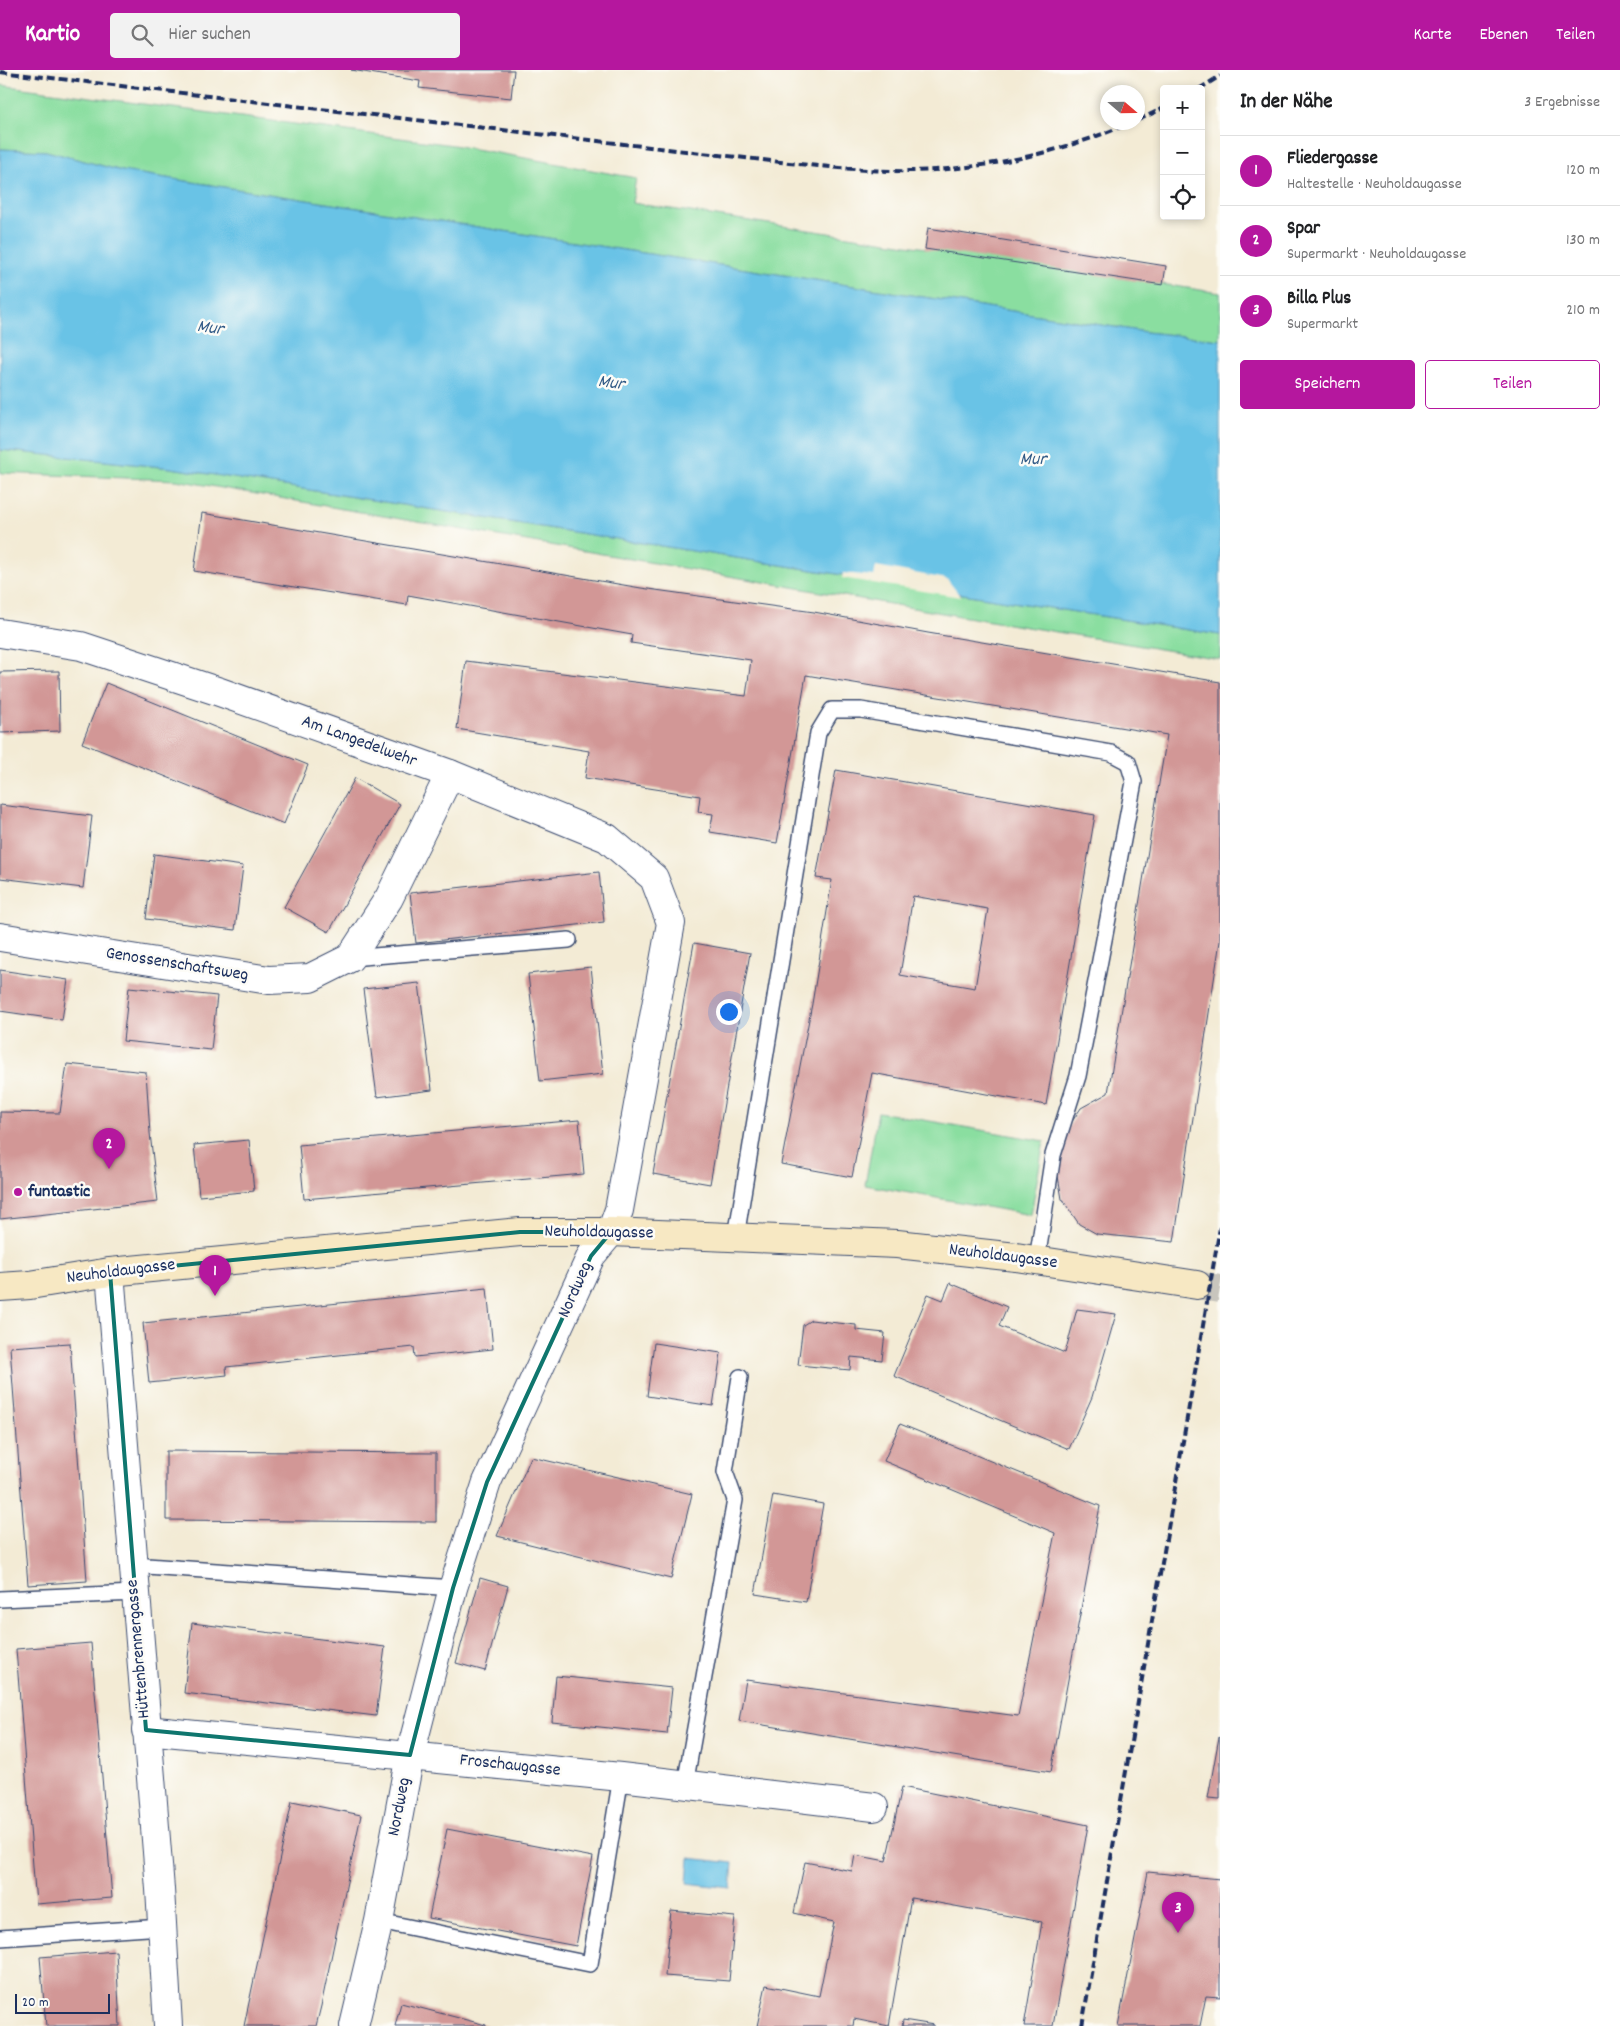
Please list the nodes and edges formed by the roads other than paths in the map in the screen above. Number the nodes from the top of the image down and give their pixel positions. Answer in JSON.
{"nodes":[{"id":1,"x":0,"y":633,"type":"edge"},
{"id":2,"x":450,"y":774,"type":"junction"},
{"id":3,"x":671,"y":923,"type":"joint"},
{"id":4,"x":0,"y":937,"type":"edge"},
{"id":5,"x":569,"y":940,"type":"dead end"},
{"id":6,"x":350,"y":958,"type":"junction"},
{"id":7,"x":611,"y":1232,"type":"junction"},
{"id":8,"x":736,"y":1237,"type":"junction"},
{"id":9,"x":1037,"y":1260,"type":"junction"},
{"id":10,"x":110,"y":1272,"type":"junction"},
{"id":11,"x":1197,"y":1285,"type":"tunnel mouth"},
{"id":12,"x":0,"y":1288,"type":"edge"},
{"id":13,"x":740,"y":1377,"type":"dead end"},
{"id":14,"x":133,"y":1566,"type":"junction"},
{"id":15,"x":453,"y":1588,"type":"junction"},
{"id":16,"x":135,"y":1593,"type":"junction"},
{"id":17,"x":0,"y":1599,"type":"edge"},
{"id":18,"x":146,"y":1730,"type":"junction"},
{"id":19,"x":410,"y":1755,"type":"junction"},
{"id":20,"x":621,"y":1777,"type":"junction"},
{"id":21,"x":685,"y":1785,"type":"junction"},
{"id":22,"x":874,"y":1807,"type":"dead end"},
{"id":23,"x":379,"y":1921,"type":"junction"},
{"id":24,"x":162,"y":1927,"type":"junction"},
{"id":25,"x":0,"y":1938,"type":"edge"},
{"id":26,"x":168,"y":2026,"type":"edge"},
{"id":27,"x":354,"y":2026,"type":"edge"}],
"edges":[{"from":1,"to":2,"type":"street","name":"Am Langedelwehr"},
{"from":2,"to":3,"type":"street","name":"Am Langedelwehr"},
{"from":2,"to":6,"type":"street"},
{"from":3,"to":7,"type":"street","name":"Nordweg"},
{"from":4,"to":6,"type":"street","name":"Genossenschaftsweg"},
{"from":5,"to":6,"type":"lane","name":"Genossenschaftsweg"},
{"from":7,"to":8,"type":"street","name":"Neuholdaugasse"},
{"from":7,"to":10,"type":"street","name":"Neuholdaugasse"},
{"from":7,"to":15,"type":"street","name":"Nordweg"},
{"from":8,"to":9,"type":"street","name":"Neuholdaugasse"},
{"from":8,"to":9,"type":"lane"},
{"from":9,"to":11,"type":"street","name":"Neuholdaugasse"},
{"from":10,"to":12,"type":"street","name":"Neuholdaugasse"},
{"from":10,"to":14,"type":"street","name":"Hüttenbrennergasse"},
{"from":13,"to":21,"type":"lane"},
{"from":14,"to":15,"type":"lane"},
{"from":14,"to":16,"type":"street","name":"Hüttenbrennergasse"},
{"from":15,"to":19,"type":"street","name":"Nordweg"},
{"from":16,"to":17,"type":"lane"},
{"from":16,"to":18,"type":"street","name":"Hüttenbrennergasse"},
{"from":18,"to":19,"type":"street","name":"Froschaugasse"},
{"from":18,"to":24,"type":"street","name":"Hüttenbrennergasse"},
{"from":19,"to":20,"type":"street","name":"Froschaugasse"},
{"from":19,"to":23,"type":"street","name":"Nordweg"},
{"from":20,"to":21,"type":"street","name":"Froschaugasse"},
{"from":20,"to":23,"type":"lane"},
{"from":21,"to":22,"type":"street","name":"Froschaugasse"},
{"from":23,"to":27,"type":"street","name":"Nordweg"},
{"from":24,"to":25,"type":"lane"},
{"from":24,"to":26,"type":"street","name":"Hüttenbrennergasse"}]}
